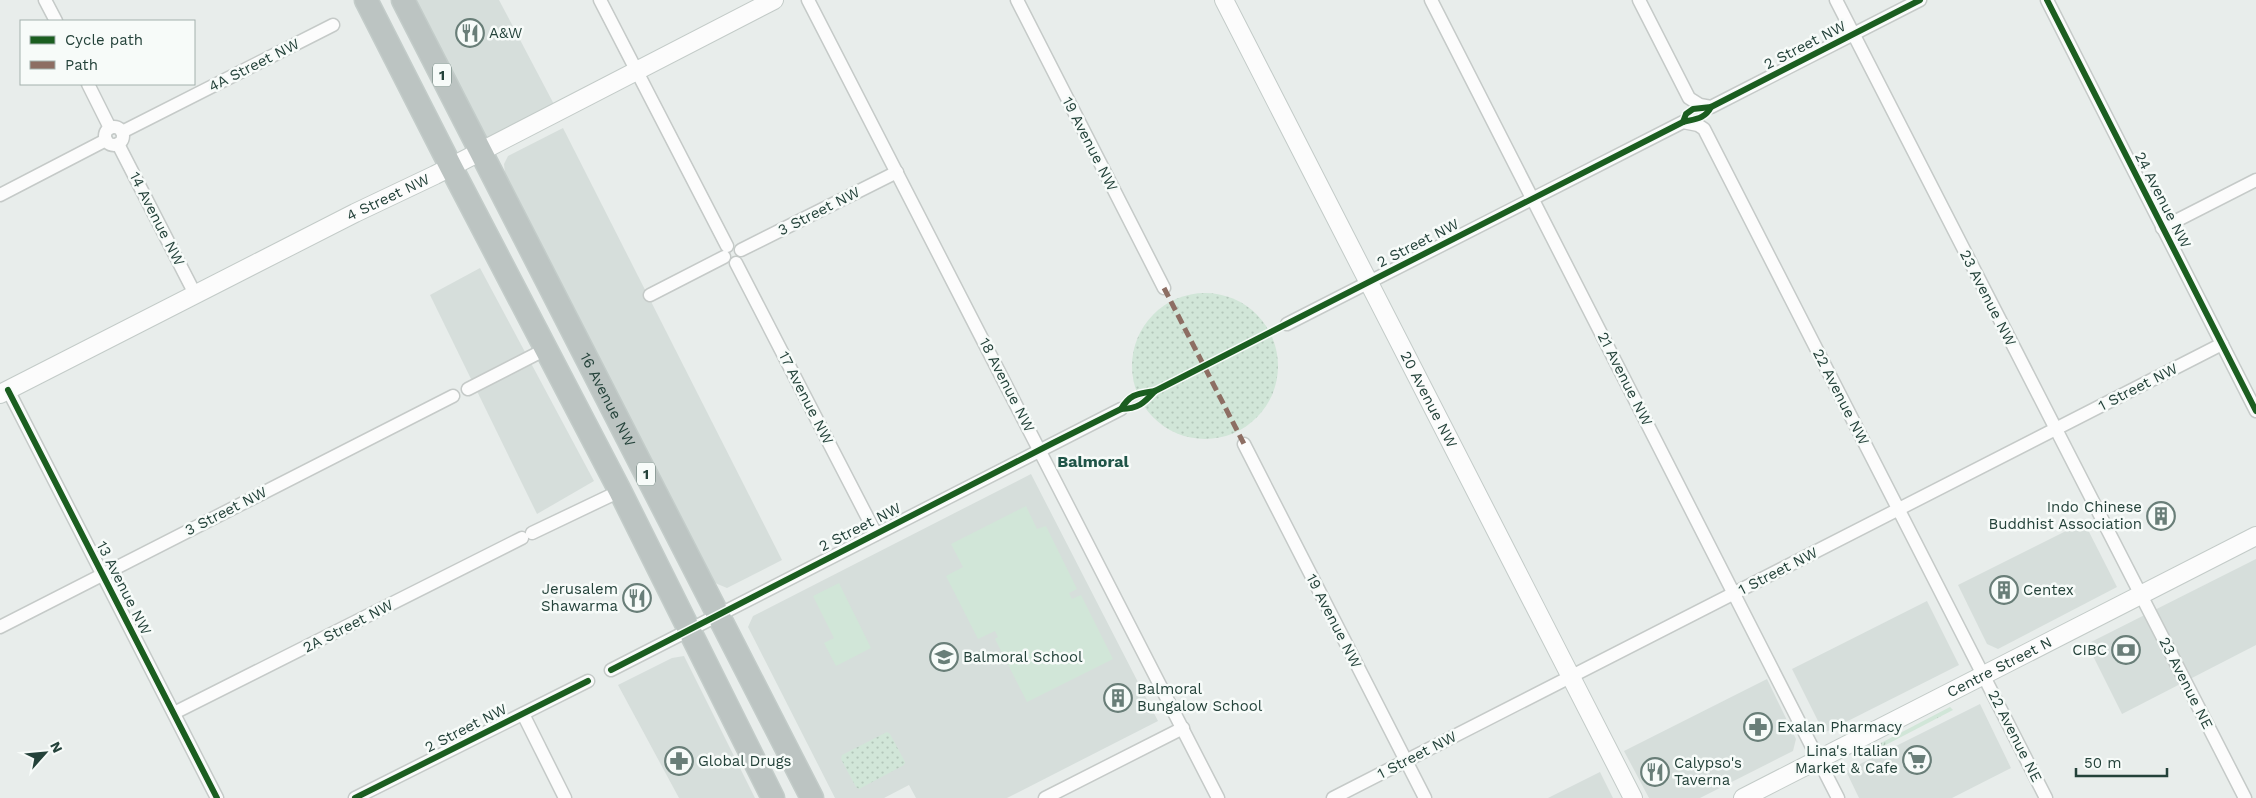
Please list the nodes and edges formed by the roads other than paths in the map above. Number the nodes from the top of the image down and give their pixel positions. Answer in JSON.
{"nodes":[{"id":1,"x":45,"y":0,"type":"edge"},
{"id":2,"x":366,"y":0,"type":"edge"},
{"id":3,"x":403,"y":0,"type":"edge"},
{"id":4,"x":600,"y":0,"type":"edge"},
{"id":5,"x":774,"y":0,"type":"edge"},
{"id":6,"x":808,"y":0,"type":"edge"},
{"id":7,"x":1017,"y":0,"type":"edge"},
{"id":8,"x":1224,"y":0,"type":"edge"},
{"id":9,"x":1430,"y":0,"type":"edge"},
{"id":10,"x":1638,"y":0,"type":"edge"},
{"id":11,"x":1836,"y":0,"type":"edge"},
{"id":12,"x":1920,"y":0,"type":"edge"},
{"id":13,"x":2047,"y":0,"type":"edge"},
{"id":14,"x":55,"y":20,"type":"edge"},
{"id":15,"x":333,"y":25,"type":"dead end"},
{"id":16,"x":1853,"y":34,"type":"junction"},
{"id":17,"x":637,"y":70,"type":"junction"},
{"id":18,"x":88,"y":85,"type":"edge"},
{"id":19,"x":1694,"y":123,"type":"joint"},
{"id":20,"x":114,"y":136,"type":"junction"},
{"id":21,"x":480,"y":150,"type":"junction"},
{"id":22,"x":450,"y":166,"type":"junction"},
{"id":23,"x":896,"y":172,"type":"junction"},
{"id":24,"x":2256,"y":180,"type":"edge"},
{"id":25,"x":0,"y":195,"type":"edge"},
{"id":26,"x":1532,"y":198,"type":"junction"},
{"id":27,"x":2162,"y":228,"type":"junction"},
{"id":28,"x":741,"y":250,"type":"junction"},
{"id":29,"x":726,"y":252,"type":"junction"},
{"id":30,"x":736,"y":263,"type":"junction"},
{"id":31,"x":1368,"y":282,"type":"junction"},
{"id":32,"x":1164,"y":288,"type":"dead end"},
{"id":33,"x":195,"y":294,"type":"junction"},
{"id":34,"x":650,"y":295,"type":"dead end"},
{"id":35,"x":1287,"y":324,"type":"dead end"},
{"id":36,"x":2222,"y":344,"type":"junction"},
{"id":37,"x":546,"y":349,"type":"junction"},
{"id":38,"x":468,"y":389,"type":"dead end"},
{"id":39,"x":4,"y":392,"type":"edge"},
{"id":40,"x":453,"y":396,"type":"dead end"},
{"id":41,"x":1121,"y":409,"type":"dead end"},
{"id":42,"x":2256,"y":412,"type":"edge"},
{"id":43,"x":2056,"y":430,"type":"junction"},
{"id":44,"x":1244,"y":444,"type":"dead end"},
{"id":45,"x":1040,"y":449,"type":"junction"},
{"id":46,"x":620,"y":491,"type":"junction"},
{"id":47,"x":1898,"y":510,"type":"junction"},
{"id":48,"x":876,"y":534,"type":"junction"},
{"id":49,"x":2256,"y":536,"type":"edge"},
{"id":50,"x":102,"y":574,"type":"junction"},
{"id":51,"x":1734,"y":594,"type":"junction"},
{"id":52,"x":2141,"y":596,"type":"junction"},
{"id":53,"x":718,"y":614,"type":"junction"},
{"id":54,"x":0,"y":626,"type":"edge"},
{"id":55,"x":688,"y":630,"type":"junction"},
{"id":56,"x":611,"y":670,"type":"dead end"},
{"id":57,"x":1984,"y":675,"type":"junction"},
{"id":58,"x":1570,"y":677,"type":"junction"},
{"id":59,"x":588,"y":681,"type":"dead end"},
{"id":60,"x":174,"y":713,"type":"junction"},
{"id":61,"x":523,"y":714,"type":"junction"},
{"id":62,"x":1182,"y":728,"type":"junction"},
{"id":63,"x":1818,"y":759,"type":"junction"},
{"id":64,"x":1406,"y":761,"type":"junction"},
{"id":65,"x":218,"y":798,"type":"edge"},
{"id":66,"x":355,"y":798,"type":"edge"},
{"id":67,"x":565,"y":798,"type":"edge"},
{"id":68,"x":773,"y":798,"type":"edge"},
{"id":69,"x":812,"y":798,"type":"edge"},
{"id":70,"x":1045,"y":798,"type":"edge"},
{"id":71,"x":1218,"y":798,"type":"edge"},
{"id":72,"x":1334,"y":798,"type":"edge"},
{"id":73,"x":1425,"y":798,"type":"edge"},
{"id":74,"x":1633,"y":798,"type":"edge"},
{"id":75,"x":1743,"y":798,"type":"edge"},
{"id":76,"x":1838,"y":798,"type":"edge"},
{"id":77,"x":2046,"y":798,"type":"edge"},
{"id":78,"x":2244,"y":798,"type":"edge"}],
"edges":[{"from":1,"to":14,"type":"street"},
{"from":2,"to":22,"type":"highway","name":"16 Avenue NW","number":"1"},
{"from":3,"to":21,"type":"highway","name":"16 Avenue NW","number":"1"},
{"from":4,"to":17,"type":"street"},
{"from":5,"to":17,"type":"street","name":"4 Street NW"},
{"from":6,"to":23,"type":"street","name":"18 Avenue NW"},
{"from":7,"to":32,"type":"street","name":"19 Avenue NW"},
{"from":8,"to":31,"type":"street","name":"20 Avenue NW"},
{"from":9,"to":26,"type":"street","name":"21 Avenue NW"},
{"from":10,"to":16,"type":"street","name":"2 Street NW"},
{"from":11,"to":16,"type":"street","name":"23 Avenue NW"},
{"from":12,"to":16,"type":"street","name":"2 Street NW"},
{"from":13,"to":27,"type":"street","name":"24 Avenue NW"},
{"from":15,"to":20,"type":"street","name":"4A Street NW"},
{"from":16,"to":43,"type":"street","name":"23 Avenue NW"},
{"from":17,"to":21,"type":"street","name":"4 Street NW"},
{"from":17,"to":29,"type":"street"},
{"from":18,"to":20,"type":"street","name":"14 Avenue NW"},
{"from":19,"to":26,"type":"street","name":"2 Street NW"},
{"from":19,"to":47,"type":"street","name":"22 Avenue NW"},
{"from":20,"to":25,"type":"street","name":"4A Street NW"},
{"from":20,"to":33,"type":"street","name":"14 Avenue NW"},
{"from":21,"to":22,"type":"street","name":"4 Street NW"},
{"from":21,"to":53,"type":"highway","name":"16 Avenue NW","number":"1"},
{"from":22,"to":33,"type":"street","name":"4 Street NW"},
{"from":22,"to":37,"type":"highway","name":"16 Avenue NW","number":"1"},
{"from":23,"to":28,"type":"street","name":"3 Street NW"},
{"from":23,"to":45,"type":"street","name":"18 Avenue NW"},
{"from":24,"to":27,"type":"street"},
{"from":26,"to":31,"type":"street","name":"2 Street NW"},
{"from":26,"to":51,"type":"street","name":"21 Avenue NW"},
{"from":27,"to":36,"type":"street","name":"24 Avenue NW"},
{"from":28,"to":29,"type":"street"},
{"from":28,"to":30,"type":"street"},
{"from":29,"to":30,"type":"street"},
{"from":29,"to":34,"type":"street"},
{"from":30,"to":48,"type":"street","name":"17 Avenue NW"},
{"from":31,"to":35,"type":"street","name":"2 Street NW"},
{"from":31,"to":58,"type":"street","name":"20 Avenue NW"},
{"from":33,"to":39,"type":"street","name":"4 Street NW"},
{"from":36,"to":42,"type":"street","name":"24 Avenue NW"},
{"from":36,"to":43,"type":"street","name":"1 Street NW"},
{"from":37,"to":38,"type":"street"},
{"from":37,"to":46,"type":"highway","name":"16 Avenue NW","number":"1"},
{"from":39,"to":50,"type":"street","name":"13 Avenue NW"},
{"from":40,"to":50,"type":"street","name":"3 Street NW"},
{"from":41,"to":45,"type":"street","name":"2 Street NW"},
{"from":43,"to":47,"type":"street","name":"1 Street NW"},
{"from":43,"to":52,"type":"street","name":"23 Avenue NW"},
{"from":44,"to":64,"type":"street","name":"19 Avenue NW"},
{"from":45,"to":48,"type":"street","name":"2 Street NW"},
{"from":45,"to":62,"type":"street","name":"18 Avenue NW"},
{"from":46,"to":55,"type":"highway","name":"16 Avenue NW","number":"1"},
{"from":46,"to":60,"type":"street","name":"2A Street NW"},
{"from":47,"to":51,"type":"street","name":"1 Street NW"},
{"from":47,"to":57,"type":"street","name":"22 Avenue NW"},
{"from":48,"to":53,"type":"street","name":"2 Street NW"},
{"from":49,"to":52,"type":"street","name":"Centre Street N"},
{"from":50,"to":54,"type":"street","name":"3 Street NW"},
{"from":50,"to":60,"type":"street","name":"13 Avenue NW"},
{"from":51,"to":58,"type":"street","name":"1 Street NW"},
{"from":51,"to":63,"type":"street","name":"21 Avenue NW"},
{"from":52,"to":57,"type":"street","name":"Centre Street N"},
{"from":52,"to":78,"type":"street","name":"23 Avenue NE"},
{"from":53,"to":55,"type":"street","name":"2 Street NW"},
{"from":53,"to":69,"type":"highway","name":"16 Avenue NW","number":"1"},
{"from":55,"to":56,"type":"street","name":"2 Street NW"},
{"from":55,"to":68,"type":"highway","name":"16 Avenue NW","number":"1"},
{"from":57,"to":63,"type":"street","name":"Centre Street N"},
{"from":57,"to":77,"type":"street","name":"22 Avenue NE"},
{"from":58,"to":64,"type":"street","name":"1 Street NW"},
{"from":58,"to":74,"type":"street","name":"20 Avenue NW"},
{"from":59,"to":61,"type":"street","name":"2 Street NW"},
{"from":60,"to":65,"type":"street","name":"13 Avenue NW"},
{"from":61,"to":66,"type":"street","name":"2 Street NW"},
{"from":61,"to":67,"type":"street"},
{"from":62,"to":70,"type":"street"},
{"from":62,"to":71,"type":"street","name":"18 Avenue NW"},
{"from":63,"to":75,"type":"street","name":"Centre Street N"},
{"from":63,"to":76,"type":"street","name":"21 Avenue NW"},
{"from":64,"to":72,"type":"street","name":"1 Street NW"},
{"from":64,"to":73,"type":"street","name":"19 Avenue NW"}]}
